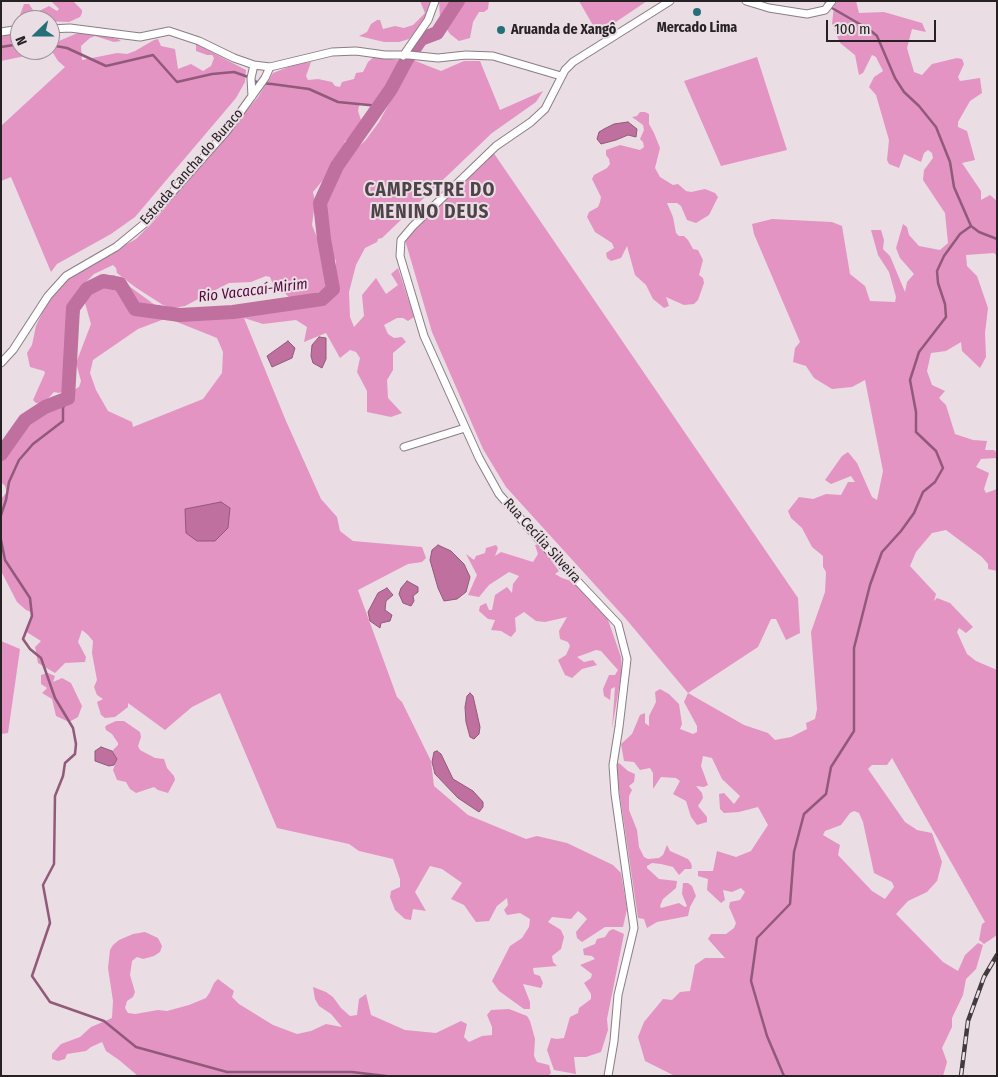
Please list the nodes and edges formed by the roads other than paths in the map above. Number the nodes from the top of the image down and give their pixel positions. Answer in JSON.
{"nodes":[{"id":1,"x":435,"y":1,"type":"edge"},
{"id":2,"x":670,"y":1,"type":"edge"},
{"id":3,"x":746,"y":1,"type":"edge"},
{"id":4,"x":832,"y":1,"type":"edge"},
{"id":5,"x":60,"y":28,"type":"edge"},
{"id":6,"x":406,"y":56,"type":"junction"},
{"id":7,"x":254,"y":65,"type":"junction"},
{"id":8,"x":270,"y":67,"type":"junction"},
{"id":9,"x":561,"y":76,"type":"junction"},
{"id":10,"x":252,"y":96,"type":"junction"},
{"id":11,"x":1,"y":363,"type":"edge"},
{"id":12,"x":465,"y":428,"type":"junction"},
{"id":13,"x":404,"y":447,"type":"dead end"},
{"id":14,"x":608,"y":1076,"type":"edge"}],
"edges":[{"from":1,"to":6,"type":"street"},
{"from":2,"to":9,"type":"street","name":"Rua Cecília Silveira"},
{"from":3,"to":4,"type":"street"},
{"from":5,"to":7,"type":"street"},
{"from":6,"to":8,"type":"street"},
{"from":6,"to":9,"type":"street"},
{"from":7,"to":8,"type":"street"},
{"from":7,"to":10,"type":"street"},
{"from":8,"to":10,"type":"street","name":"Estrada Cancha do Buraco"},
{"from":9,"to":12,"type":"street","name":"Rua Cecília Silveira"},
{"from":10,"to":11,"type":"street","name":"Estrada Cancha do Buraco"},
{"from":12,"to":13,"type":"street"},
{"from":12,"to":14,"type":"street","name":"Rua Cecília Silveira"}]}
